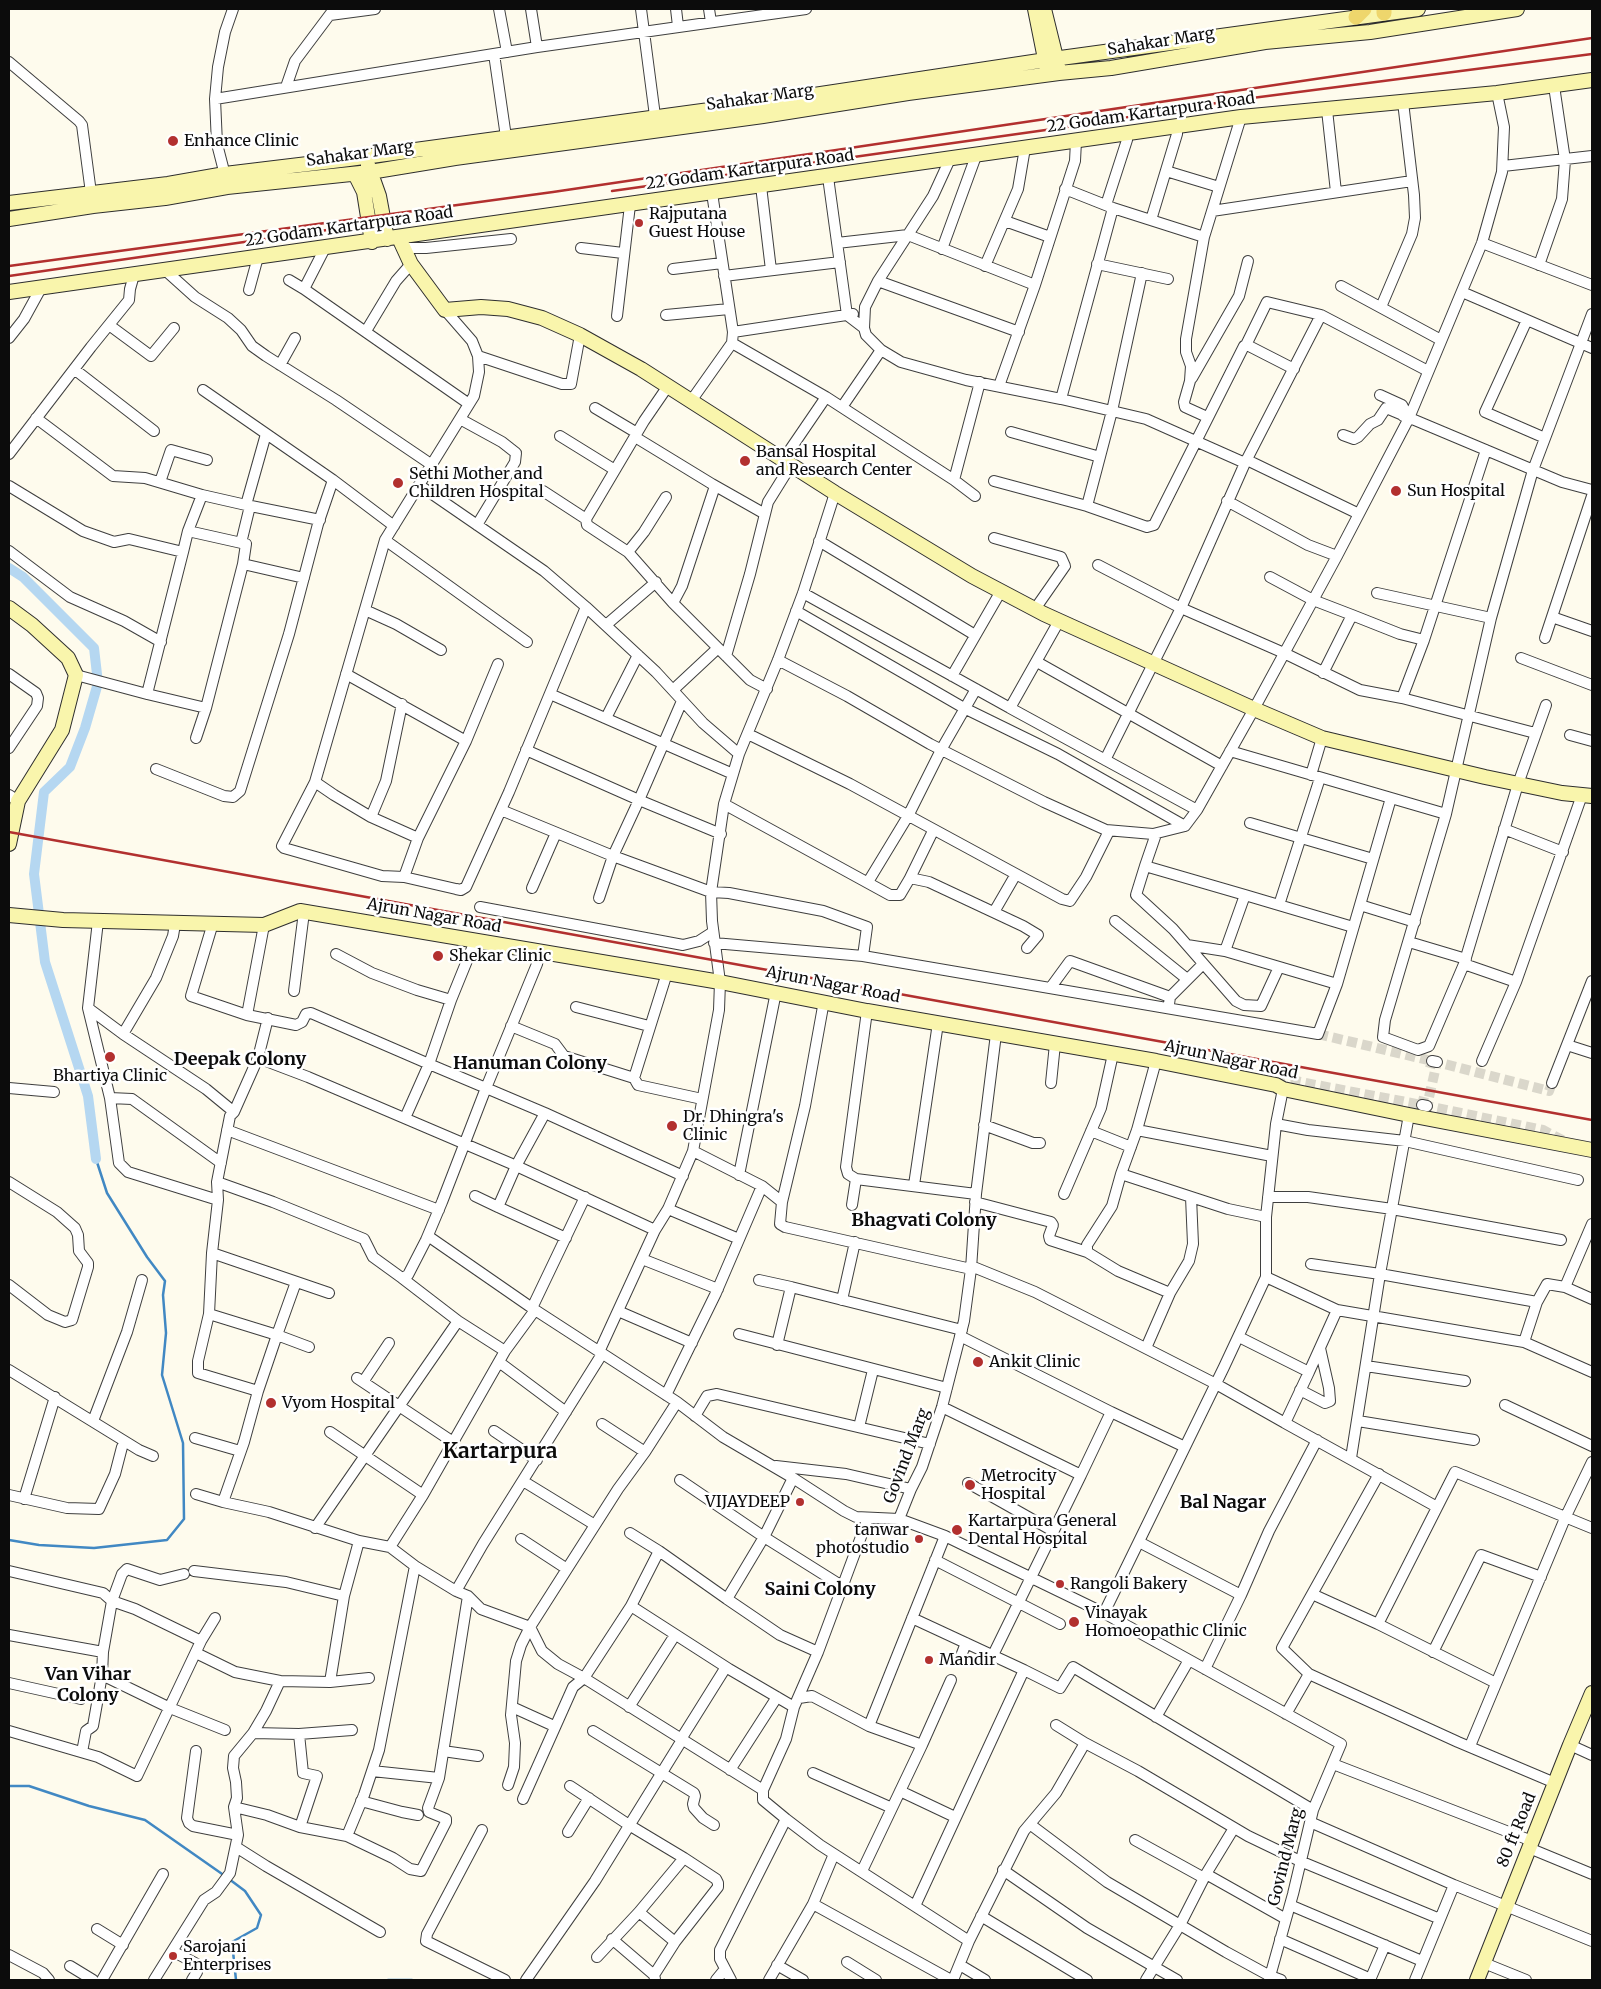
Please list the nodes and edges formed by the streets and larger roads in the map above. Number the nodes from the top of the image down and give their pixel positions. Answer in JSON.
{"nodes":[{"id":1,"x":233,"y":9,"type":"edge"},
{"id":2,"x":375,"y":9,"type":"edge"},
{"id":3,"x":499,"y":9,"type":"edge"},
{"id":4,"x":531,"y":9,"type":"edge"},
{"id":5,"x":642,"y":9,"type":"edge"},
{"id":6,"x":676,"y":9,"type":"edge"},
{"id":7,"x":709,"y":9,"type":"edge"},
{"id":8,"x":806,"y":9,"type":"edge"},
{"id":9,"x":1035,"y":9,"type":"edge"},
{"id":10,"x":1044,"y":9,"type":"edge"},
{"id":11,"x":1418,"y":9,"type":"edge"},
{"id":12,"x":1517,"y":9,"type":"edge"},
{"id":13,"x":792,"y":10,"type":"edge"},
{"id":14,"x":1384,"y":11,"type":"edge"},
{"id":15,"x":332,"y":12,"type":"edge"},
{"id":16,"x":748,"y":12,"type":"edge"},
{"id":17,"x":1360,"y":13,"type":"edge"},
{"id":18,"x":711,"y":22,"type":"junction"},
{"id":19,"x":678,"y":26,"type":"junction"},
{"id":20,"x":644,"y":31,"type":"junction"},
{"id":21,"x":537,"y":47,"type":"junction"},
{"id":22,"x":507,"y":52,"type":"junction"},
{"id":23,"x":494,"y":54,"type":"junction"},
{"id":24,"x":1052,"y":59,"type":"junction"},
{"id":25,"x":9,"y":62,"type":"edge"},
{"id":26,"x":1054,"y":74,"type":"junction"},
{"id":27,"x":1592,"y":80,"type":"edge"},
{"id":28,"x":1554,"y":86,"type":"junction"},
{"id":29,"x":286,"y":87,"type":"junction"},
{"id":30,"x":1498,"y":93,"type":"junction"},
{"id":31,"x":215,"y":99,"type":"junction"},
{"id":32,"x":1402,"y":102,"type":"junction"},
{"id":33,"x":1327,"y":110,"type":"junction"},
{"id":34,"x":656,"y":116,"type":"junction"},
{"id":35,"x":1241,"y":118,"type":"junction"},
{"id":36,"x":1177,"y":126,"type":"junction"},
{"id":37,"x":1127,"y":134,"type":"junction"},
{"id":38,"x":506,"y":137,"type":"junction"},
{"id":39,"x":1076,"y":141,"type":"junction"},
{"id":40,"x":1025,"y":148,"type":"junction"},
{"id":41,"x":976,"y":156,"type":"junction"},
{"id":42,"x":1592,"y":156,"type":"edge"},
{"id":43,"x":365,"y":157,"type":"junction"},
{"id":44,"x":950,"y":159,"type":"junction"},
{"id":45,"x":1565,"y":160,"type":"junction"},
{"id":46,"x":1503,"y":166,"type":"junction"},
{"id":47,"x":1166,"y":171,"type":"junction"},
{"id":48,"x":370,"y":172,"type":"junction"},
{"id":49,"x":355,"y":174,"type":"junction"},
{"id":50,"x":828,"y":177,"type":"junction"},
{"id":51,"x":226,"y":181,"type":"junction"},
{"id":52,"x":1412,"y":181,"type":"junction"},
{"id":53,"x":761,"y":186,"type":"junction"},
{"id":54,"x":1219,"y":187,"type":"junction"},
{"id":55,"x":1065,"y":189,"type":"junction"},
{"id":56,"x":91,"y":192,"type":"junction"},
{"id":57,"x":1336,"y":192,"type":"junction"},
{"id":58,"x":712,"y":193,"type":"junction"},
{"id":59,"x":9,"y":204,"type":"edge"},
{"id":60,"x":630,"y":205,"type":"junction"},
{"id":61,"x":1110,"y":206,"type":"junction"},
{"id":62,"x":1212,"y":210,"type":"junction"},
{"id":63,"x":9,"y":219,"type":"edge"},
{"id":64,"x":1005,"y":220,"type":"junction"},
{"id":65,"x":1151,"y":220,"type":"junction"},
{"id":66,"x":908,"y":235,"type":"junction"},
{"id":67,"x":1050,"y":237,"type":"junction"},
{"id":68,"x":1204,"y":237,"type":"junction"},
{"id":69,"x":511,"y":239,"type":"dead end"},
{"id":70,"x":372,"y":242,"type":"junction"},
{"id":71,"x":397,"y":242,"type":"junction"},
{"id":72,"x":837,"y":243,"type":"junction"},
{"id":73,"x":1482,"y":243,"type":"junction"},
{"id":74,"x":325,"y":248,"type":"junction"},
{"id":75,"x":581,"y":248,"type":"dead end"},
{"id":76,"x":942,"y":249,"type":"junction"},
{"id":77,"x":623,"y":253,"type":"junction"},
{"id":78,"x":258,"y":258,"type":"junction"},
{"id":79,"x":1248,"y":261,"type":"dead end"},
{"id":80,"x":840,"y":262,"type":"junction"},
{"id":81,"x":722,"y":263,"type":"junction"},
{"id":82,"x":411,"y":264,"type":"junction"},
{"id":83,"x":1097,"y":264,"type":"junction"},
{"id":84,"x":985,"y":266,"type":"junction"},
{"id":85,"x":1538,"y":266,"type":"junction"},
{"id":86,"x":672,"y":269,"type":"dead end"},
{"id":87,"x":165,"y":270,"type":"junction"},
{"id":88,"x":771,"y":270,"type":"junction"},
{"id":89,"x":1142,"y":274,"type":"junction"},
{"id":90,"x":134,"y":275,"type":"junction"},
{"id":91,"x":724,"y":276,"type":"junction"},
{"id":92,"x":1168,"y":279,"type":"dead end"},
{"id":93,"x":289,"y":280,"type":"dead end"},
{"id":94,"x":878,"y":282,"type":"junction"},
{"id":95,"x":1035,"y":285,"type":"junction"},
{"id":96,"x":1341,"y":286,"type":"dead end"},
{"id":97,"x":1592,"y":286,"type":"edge"},
{"id":98,"x":41,"y":288,"type":"junction"},
{"id":99,"x":304,"y":289,"type":"junction"},
{"id":100,"x":249,"y":290,"type":"dead end"},
{"id":101,"x":9,"y":292,"type":"edge"},
{"id":102,"x":1462,"y":292,"type":"junction"},
{"id":103,"x":1381,"y":307,"type":"junction"},
{"id":104,"x":729,"y":309,"type":"junction"},
{"id":105,"x":445,"y":310,"type":"junction"},
{"id":106,"x":864,"y":313,"type":"junction"},
{"id":107,"x":1592,"y":314,"type":"edge"},
{"id":108,"x":666,"y":315,"type":"dead end"},
{"id":109,"x":847,"y":315,"type":"junction"},
{"id":110,"x":617,"y":316,"type":"dead end"},
{"id":111,"x":1321,"y":316,"type":"junction"},
{"id":112,"x":1527,"y":320,"type":"junction"},
{"id":113,"x":109,"y":325,"type":"junction"},
{"id":114,"x":174,"y":328,"type":"dead end"},
{"id":115,"x":864,"y":328,"type":"junction"},
{"id":116,"x":366,"y":331,"type":"junction"},
{"id":117,"x":1019,"y":332,"type":"junction"},
{"id":118,"x":580,"y":335,"type":"junction"},
{"id":119,"x":9,"y":338,"type":"edge"},
{"id":120,"x":295,"y":338,"type":"dead end"},
{"id":121,"x":732,"y":338,"type":"junction"},
{"id":122,"x":1441,"y":340,"type":"junction"},
{"id":123,"x":1581,"y":344,"type":"junction"},
{"id":124,"x":1246,"y":345,"type":"junction"},
{"id":125,"x":1592,"y":348,"type":"edge"},
{"id":126,"x":881,"y":350,"type":"junction"},
{"id":127,"x":478,"y":356,"type":"junction"},
{"id":128,"x":280,"y":365,"type":"junction"},
{"id":129,"x":74,"y":369,"type":"junction"},
{"id":130,"x":1294,"y":369,"type":"junction"},
{"id":131,"x":1428,"y":371,"type":"junction"},
{"id":132,"x":1190,"y":381,"type":"junction"},
{"id":133,"x":980,"y":382,"type":"junction"},
{"id":134,"x":668,"y":386,"type":"junction"},
{"id":135,"x":999,"y":386,"type":"junction"},
{"id":136,"x":203,"y":390,"type":"dead end"},
{"id":137,"x":1380,"y":395,"type":"dead end"},
{"id":138,"x":826,"y":397,"type":"junction"},
{"id":139,"x":1061,"y":399,"type":"junction"},
{"id":140,"x":691,"y":401,"type":"junction"},
{"id":141,"x":470,"y":404,"type":"junction"},
{"id":142,"x":842,"y":407,"type":"junction"},
{"id":143,"x":595,"y":408,"type":"dead end"},
{"id":144,"x":1112,"y":411,"type":"junction"},
{"id":145,"x":1207,"y":417,"type":"junction"},
{"id":146,"x":1406,"y":417,"type":"junction"},
{"id":147,"x":36,"y":418,"type":"junction"},
{"id":148,"x":460,"y":419,"type":"junction"},
{"id":149,"x":154,"y":430,"type":"dead end"},
{"id":150,"x":1011,"y":432,"type":"dead end"},
{"id":151,"x":266,"y":434,"type":"junction"},
{"id":152,"x":636,"y":435,"type":"junction"},
{"id":153,"x":1344,"y":435,"type":"dead end"},
{"id":154,"x":560,"y":436,"type":"dead end"},
{"id":155,"x":1545,"y":438,"type":"junction"},
{"id":156,"x":1195,"y":441,"type":"junction"},
{"id":157,"x":1486,"y":450,"type":"junction"},
{"id":158,"x":9,"y":454,"type":"edge"},
{"id":159,"x":1100,"y":457,"type":"junction"},
{"id":160,"x":206,"y":460,"type":"dead end"},
{"id":161,"x":1246,"y":461,"type":"junction"},
{"id":162,"x":787,"y":463,"type":"junction"},
{"id":163,"x":432,"y":465,"type":"junction"},
{"id":164,"x":615,"y":470,"type":"junction"},
{"id":165,"x":1533,"y":470,"type":"junction"},
{"id":166,"x":333,"y":480,"type":"junction"},
{"id":167,"x":954,"y":480,"type":"junction"},
{"id":168,"x":994,"y":481,"type":"dead end"},
{"id":169,"x":160,"y":482,"type":"junction"},
{"id":170,"x":419,"y":485,"type":"junction"},
{"id":171,"x":9,"y":486,"type":"edge"},
{"id":172,"x":715,"y":486,"type":"junction"},
{"id":173,"x":1592,"y":490,"type":"edge"},
{"id":174,"x":543,"y":491,"type":"dead end"},
{"id":175,"x":834,"y":493,"type":"junction"},
{"id":176,"x":202,"y":495,"type":"junction"},
{"id":177,"x":975,"y":496,"type":"dead end"},
{"id":178,"x":1592,"y":496,"type":"edge"},
{"id":179,"x":666,"y":497,"type":"dead end"},
{"id":180,"x":1227,"y":501,"type":"junction"},
{"id":181,"x":248,"y":505,"type":"junction"},
{"id":182,"x":1087,"y":506,"type":"junction"},
{"id":183,"x":765,"y":514,"type":"junction"},
{"id":184,"x":1359,"y":514,"type":"junction"},
{"id":185,"x":586,"y":519,"type":"junction"},
{"id":186,"x":320,"y":520,"type":"junction"},
{"id":187,"x":477,"y":525,"type":"junction"},
{"id":188,"x":394,"y":526,"type":"junction"},
{"id":189,"x":188,"y":531,"type":"junction"},
{"id":190,"x":994,"y":538,"type":"dead end"},
{"id":191,"x":385,"y":540,"type":"junction"},
{"id":192,"x":819,"y":541,"type":"junction"},
{"id":193,"x":241,"y":543,"type":"junction"},
{"id":194,"x":9,"y":551,"type":"edge"},
{"id":195,"x":183,"y":552,"type":"junction"},
{"id":196,"x":628,"y":552,"type":"junction"},
{"id":197,"x":1337,"y":556,"type":"junction"},
{"id":198,"x":243,"y":564,"type":"junction"},
{"id":199,"x":1098,"y":565,"type":"dead end"},
{"id":200,"x":1270,"y":577,"type":"dead end"},
{"id":201,"x":304,"y":578,"type":"junction"},
{"id":202,"x":656,"y":582,"type":"junction"},
{"id":203,"x":1001,"y":591,"type":"junction"},
{"id":204,"x":803,"y":593,"type":"junction"},
{"id":205,"x":1377,"y":593,"type":"dead end"},
{"id":206,"x":1312,"y":600,"type":"junction"},
{"id":207,"x":673,"y":603,"type":"junction"},
{"id":208,"x":1434,"y":606,"type":"junction"},
{"id":209,"x":586,"y":607,"type":"junction"},
{"id":210,"x":9,"y":608,"type":"edge"},
{"id":211,"x":1181,"y":608,"type":"junction"},
{"id":212,"x":365,"y":610,"type":"junction"},
{"id":213,"x":1035,"y":610,"type":"junction"},
{"id":214,"x":796,"y":611,"type":"junction"},
{"id":215,"x":1352,"y":615,"type":"junction"},
{"id":216,"x":1552,"y":617,"type":"junction"},
{"id":217,"x":1491,"y":618,"type":"junction"},
{"id":218,"x":1059,"y":621,"type":"junction"},
{"id":219,"x":606,"y":625,"type":"junction"},
{"id":220,"x":1592,"y":632,"type":"edge"},
{"id":221,"x":975,"y":636,"type":"junction"},
{"id":222,"x":1545,"y":638,"type":"dead end"},
{"id":223,"x":1424,"y":640,"type":"junction"},
{"id":224,"x":161,"y":642,"type":"junction"},
{"id":225,"x":527,"y":642,"type":"dead end"},
{"id":226,"x":718,"y":648,"type":"junction"},
{"id":227,"x":441,"y":650,"type":"dead end"},
{"id":228,"x":1284,"y":653,"type":"junction"},
{"id":229,"x":638,"y":655,"type":"junction"},
{"id":230,"x":726,"y":656,"type":"junction"},
{"id":231,"x":1521,"y":658,"type":"dead end"},
{"id":232,"x":778,"y":660,"type":"junction"},
{"id":233,"x":1037,"y":662,"type":"junction"},
{"id":234,"x":498,"y":664,"type":"dead end"},
{"id":235,"x":1152,"y":664,"type":"junction"},
{"id":236,"x":1323,"y":673,"type":"junction"},
{"id":237,"x":9,"y":674,"type":"edge"},
{"id":238,"x":346,"y":674,"type":"junction"},
{"id":239,"x":80,"y":676,"type":"junction"},
{"id":240,"x":952,"y":676,"type":"junction"},
{"id":241,"x":1592,"y":685,"type":"edge"},
{"id":242,"x":767,"y":688,"type":"junction"},
{"id":243,"x":976,"y":689,"type":"junction"},
{"id":244,"x":673,"y":690,"type":"junction"},
{"id":245,"x":147,"y":694,"type":"junction"},
{"id":246,"x":550,"y":694,"type":"junction"},
{"id":247,"x":1402,"y":698,"type":"junction"},
{"id":248,"x":682,"y":701,"type":"junction"},
{"id":249,"x":402,"y":704,"type":"junction"},
{"id":250,"x":1546,"y":705,"type":"dead end"},
{"id":251,"x":206,"y":708,"type":"junction"},
{"id":252,"x":964,"y":708,"type":"junction"},
{"id":253,"x":1010,"y":708,"type":"junction"},
{"id":254,"x":1254,"y":709,"type":"junction"},
{"id":255,"x":1128,"y":713,"type":"junction"},
{"id":256,"x":1469,"y":716,"type":"junction"},
{"id":257,"x":606,"y":718,"type":"junction"},
{"id":258,"x":1535,"y":733,"type":"junction"},
{"id":259,"x":748,"y":734,"type":"junction"},
{"id":260,"x":1570,"y":735,"type":"dead end"},
{"id":261,"x":196,"y":738,"type":"dead end"},
{"id":262,"x":1322,"y":738,"type":"junction"},
{"id":263,"x":466,"y":741,"type":"junction"},
{"id":264,"x":1592,"y":741,"type":"edge"},
{"id":265,"x":664,"y":743,"type":"junction"},
{"id":266,"x":9,"y":748,"type":"edge"},
{"id":267,"x":526,"y":750,"type":"junction"},
{"id":268,"x":941,"y":750,"type":"junction"},
{"id":269,"x":1230,"y":752,"type":"junction"},
{"id":270,"x":739,"y":754,"type":"junction"},
{"id":271,"x":1105,"y":760,"type":"junction"},
{"id":272,"x":1222,"y":766,"type":"junction"},
{"id":273,"x":156,"y":769,"type":"dead end"},
{"id":274,"x":1457,"y":771,"type":"junction"},
{"id":275,"x":733,"y":774,"type":"junction"},
{"id":276,"x":1315,"y":776,"type":"junction"},
{"id":277,"x":315,"y":782,"type":"junction"},
{"id":278,"x":1518,"y":784,"type":"junction"},
{"id":279,"x":1589,"y":795,"type":"edge"},
{"id":280,"x":13,"y":798,"type":"edge"},
{"id":281,"x":1391,"y":798,"type":"junction"},
{"id":282,"x":639,"y":800,"type":"junction"},
{"id":283,"x":724,"y":804,"type":"junction"},
{"id":284,"x":501,"y":810,"type":"junction"},
{"id":285,"x":1197,"y":810,"type":"junction"},
{"id":286,"x":1446,"y":814,"type":"junction"},
{"id":287,"x":908,"y":816,"type":"junction"},
{"id":288,"x":371,"y":817,"type":"junction"},
{"id":289,"x":1250,"y":823,"type":"dead end"},
{"id":290,"x":1185,"y":826,"type":"junction"},
{"id":291,"x":1504,"y":829,"type":"junction"},
{"id":292,"x":933,"y":830,"type":"junction"},
{"id":293,"x":1109,"y":831,"type":"junction"},
{"id":294,"x":556,"y":833,"type":"junction"},
{"id":295,"x":721,"y":834,"type":"junction"},
{"id":296,"x":1156,"y":834,"type":"junction"},
{"id":297,"x":418,"y":838,"type":"junction"},
{"id":298,"x":1301,"y":838,"type":"junction"},
{"id":299,"x":9,"y":844,"type":"edge"},
{"id":300,"x":1563,"y":852,"type":"junction"},
{"id":301,"x":613,"y":856,"type":"junction"},
{"id":302,"x":1373,"y":859,"type":"junction"},
{"id":303,"x":1145,"y":866,"type":"junction"},
{"id":304,"x":1016,"y":874,"type":"junction"},
{"id":305,"x":404,"y":877,"type":"junction"},
{"id":306,"x":910,"y":878,"type":"junction"},
{"id":307,"x":868,"y":882,"type":"junction"},
{"id":308,"x":532,"y":888,"type":"dead end"},
{"id":309,"x":711,"y":892,"type":"junction"},
{"id":310,"x":1244,"y":895,"type":"junction"},
{"id":311,"x":599,"y":898,"type":"dead end"},
{"id":312,"x":1279,"y":905,"type":"junction"},
{"id":313,"x":1360,"y":905,"type":"junction"},
{"id":314,"x":480,"y":907,"type":"dead end"},
{"id":315,"x":304,"y":912,"type":"junction"},
{"id":316,"x":994,"y":912,"type":"junction"},
{"id":317,"x":9,"y":915,"type":"edge"},
{"id":318,"x":1116,"y":920,"type":"dead end"},
{"id":319,"x":98,"y":921,"type":"junction"},
{"id":320,"x":1415,"y":922,"type":"junction"},
{"id":321,"x":214,"y":923,"type":"junction"},
{"id":322,"x":175,"y":924,"type":"junction"},
{"id":323,"x":264,"y":925,"type":"junction"},
{"id":324,"x":1354,"y":927,"type":"junction"},
{"id":325,"x":714,"y":937,"type":"junction"},
{"id":326,"x":475,"y":941,"type":"junction"},
{"id":327,"x":1409,"y":942,"type":"junction"},
{"id":328,"x":1187,"y":945,"type":"junction"},
{"id":329,"x":1027,"y":948,"type":"dead end"},
{"id":330,"x":1225,"y":951,"type":"junction"},
{"id":331,"x":540,"y":952,"type":"junction"},
{"id":332,"x":336,"y":954,"type":"dead end"},
{"id":333,"x":863,"y":956,"type":"junction"},
{"id":334,"x":1465,"y":961,"type":"junction"},
{"id":335,"x":1203,"y":964,"type":"junction"},
{"id":336,"x":1279,"y":967,"type":"junction"},
{"id":337,"x":667,"y":973,"type":"junction"},
{"id":338,"x":1187,"y":979,"type":"junction"},
{"id":339,"x":720,"y":982,"type":"junction"},
{"id":340,"x":1516,"y":982,"type":"junction"},
{"id":341,"x":1337,"y":984,"type":"junction"},
{"id":342,"x":1051,"y":987,"type":"junction"},
{"id":343,"x":1591,"y":987,"type":"edge"},
{"id":344,"x":294,"y":991,"type":"dead end"},
{"id":345,"x":776,"y":992,"type":"junction"},
{"id":346,"x":451,"y":1000,"type":"junction"},
{"id":347,"x":824,"y":1001,"type":"junction"},
{"id":348,"x":1169,"y":1002,"type":"junction"},
{"id":349,"x":576,"y":1007,"type":"dead end"},
{"id":350,"x":88,"y":1008,"type":"junction"},
{"id":351,"x":867,"y":1011,"type":"junction"},
{"id":352,"x":247,"y":1015,"type":"junction"},
{"id":353,"x":268,"y":1018,"type":"junction"},
{"id":354,"x":938,"y":1023,"type":"junction"},
{"id":355,"x":511,"y":1026,"type":"junction"},
{"id":356,"x":649,"y":1026,"type":"junction"},
{"id":357,"x":124,"y":1034,"type":"junction"},
{"id":358,"x":996,"y":1034,"type":"junction"},
{"id":359,"x":1055,"y":1044,"type":"junction"},
{"id":360,"x":1567,"y":1045,"type":"junction"},
{"id":361,"x":1592,"y":1053,"type":"edge"},
{"id":362,"x":1113,"y":1054,"type":"junction"},
{"id":363,"x":258,"y":1058,"type":"junction"},
{"id":364,"x":1156,"y":1061,"type":"junction"},
{"id":365,"x":1482,"y":1061,"type":"dead end"},
{"id":366,"x":429,"y":1064,"type":"junction"},
{"id":367,"x":634,"y":1078,"type":"junction"},
{"id":368,"x":1051,"y":1083,"type":"dead end"},
{"id":369,"x":1552,"y":1083,"type":"dead end"},
{"id":370,"x":9,"y":1088,"type":"edge"},
{"id":371,"x":486,"y":1088,"type":"junction"},
{"id":372,"x":1284,"y":1089,"type":"junction"},
{"id":373,"x":54,"y":1092,"type":"dead end"},
{"id":374,"x":110,"y":1098,"type":"junction"},
{"id":375,"x":702,"y":1099,"type":"junction"},
{"id":376,"x":234,"y":1112,"type":"junction"},
{"id":377,"x":545,"y":1114,"type":"junction"},
{"id":378,"x":1409,"y":1115,"type":"junction"},
{"id":379,"x":405,"y":1118,"type":"junction"},
{"id":380,"x":1276,"y":1124,"type":"junction"},
{"id":381,"x":984,"y":1125,"type":"junction"},
{"id":382,"x":227,"y":1130,"type":"junction"},
{"id":383,"x":1138,"y":1130,"type":"junction"},
{"id":384,"x":1091,"y":1131,"type":"junction"},
{"id":385,"x":1404,"y":1142,"type":"junction"},
{"id":386,"x":465,"y":1144,"type":"junction"},
{"id":387,"x":1040,"y":1144,"type":"dead end"},
{"id":388,"x":1131,"y":1147,"type":"junction"},
{"id":389,"x":1592,"y":1150,"type":"edge"},
{"id":390,"x":693,"y":1151,"type":"junction"},
{"id":391,"x":1272,"y":1156,"type":"junction"},
{"id":392,"x":220,"y":1163,"type":"junction"},
{"id":393,"x":516,"y":1166,"type":"junction"},
{"id":394,"x":1121,"y":1174,"type":"junction"},
{"id":395,"x":739,"y":1175,"type":"junction"},
{"id":396,"x":683,"y":1176,"type":"junction"},
{"id":397,"x":856,"y":1179,"type":"junction"},
{"id":398,"x":1578,"y":1180,"type":"dead end"},
{"id":399,"x":9,"y":1182,"type":"edge"},
{"id":400,"x":217,"y":1182,"type":"junction"},
{"id":401,"x":914,"y":1185,"type":"junction"},
{"id":402,"x":762,"y":1186,"type":"junction"},
{"id":403,"x":1064,"y":1194,"type":"dead end"},
{"id":404,"x":475,"y":1196,"type":"dead end"},
{"id":405,"x":585,"y":1197,"type":"junction"},
{"id":406,"x":1191,"y":1197,"type":"junction"},
{"id":407,"x":1268,"y":1197,"type":"junction"},
{"id":408,"x":975,"y":1198,"type":"junction"},
{"id":409,"x":218,"y":1200,"type":"junction"},
{"id":410,"x":782,"y":1202,"type":"junction"},
{"id":411,"x":852,"y":1205,"type":"dead end"},
{"id":412,"x":498,"y":1207,"type":"junction"},
{"id":413,"x":668,"y":1209,"type":"junction"},
{"id":414,"x":1392,"y":1209,"type":"junction"},
{"id":415,"x":439,"y":1210,"type":"junction"},
{"id":416,"x":1266,"y":1217,"type":"junction"},
{"id":417,"x":1592,"y":1224,"type":"edge"},
{"id":418,"x":655,"y":1230,"type":"junction"},
{"id":419,"x":428,"y":1236,"type":"junction"},
{"id":420,"x":566,"y":1238,"type":"junction"},
{"id":421,"x":739,"y":1239,"type":"junction"},
{"id":422,"x":1561,"y":1240,"type":"dead end"},
{"id":423,"x":855,"y":1242,"type":"junction"},
{"id":424,"x":1087,"y":1252,"type":"junction"},
{"id":425,"x":212,"y":1253,"type":"junction"},
{"id":426,"x":642,"y":1259,"type":"junction"},
{"id":427,"x":1311,"y":1264,"type":"dead end"},
{"id":428,"x":971,"y":1268,"type":"junction"},
{"id":429,"x":1380,"y":1274,"type":"junction"},
{"id":430,"x":1266,"y":1277,"type":"junction"},
{"id":431,"x":402,"y":1278,"type":"junction"},
{"id":432,"x":142,"y":1280,"type":"dead end"},
{"id":433,"x":760,"y":1280,"type":"dead end"},
{"id":434,"x":296,"y":1282,"type":"junction"},
{"id":435,"x":9,"y":1285,"type":"edge"},
{"id":436,"x":791,"y":1287,"type":"junction"},
{"id":437,"x":1565,"y":1287,"type":"junction"},
{"id":438,"x":718,"y":1289,"type":"junction"},
{"id":439,"x":329,"y":1293,"type":"dead end"},
{"id":440,"x":1170,"y":1293,"type":"junction"},
{"id":441,"x":1592,"y":1299,"type":"edge"},
{"id":442,"x":842,"y":1300,"type":"junction"},
{"id":443,"x":1537,"y":1302,"type":"junction"},
{"id":444,"x":534,"y":1309,"type":"junction"},
{"id":445,"x":1337,"y":1310,"type":"junction"},
{"id":446,"x":618,"y":1311,"type":"junction"},
{"id":447,"x":209,"y":1314,"type":"junction"},
{"id":448,"x":1375,"y":1317,"type":"junction"},
{"id":449,"x":458,"y":1321,"type":"junction"},
{"id":450,"x":961,"y":1333,"type":"junction"},
{"id":451,"x":739,"y":1334,"type":"dead end"},
{"id":452,"x":277,"y":1335,"type":"junction"},
{"id":453,"x":1239,"y":1337,"type":"junction"},
{"id":454,"x":1524,"y":1342,"type":"junction"},
{"id":455,"x":389,"y":1343,"type":"dead end"},
{"id":456,"x":692,"y":1343,"type":"junction"},
{"id":457,"x":777,"y":1345,"type":"junction"},
{"id":458,"x":309,"y":1346,"type":"dead end"},
{"id":459,"x":1146,"y":1348,"type":"junction"},
{"id":460,"x":1320,"y":1348,"type":"junction"},
{"id":461,"x":505,"y":1351,"type":"junction"},
{"id":462,"x":601,"y":1353,"type":"junction"},
{"id":463,"x":499,"y":1362,"type":"junction"},
{"id":464,"x":1366,"y":1366,"type":"junction"},
{"id":465,"x":9,"y":1370,"type":"edge"},
{"id":466,"x":873,"y":1370,"type":"junction"},
{"id":467,"x":1309,"y":1372,"type":"junction"},
{"id":468,"x":1592,"y":1372,"type":"edge"},
{"id":469,"x":1466,"y":1381,"type":"dead end"},
{"id":470,"x":1216,"y":1384,"type":"junction"},
{"id":471,"x":947,"y":1388,"type":"junction"},
{"id":472,"x":258,"y":1390,"type":"junction"},
{"id":473,"x":1300,"y":1390,"type":"junction"},
{"id":474,"x":666,"y":1395,"type":"junction"},
{"id":475,"x":55,"y":1397,"type":"junction"},
{"id":476,"x":677,"y":1402,"type":"junction"},
{"id":477,"x":1505,"y":1405,"type":"dead end"},
{"id":478,"x":398,"y":1406,"type":"junction"},
{"id":479,"x":942,"y":1407,"type":"junction"},
{"id":480,"x":566,"y":1412,"type":"junction"},
{"id":481,"x":1112,"y":1412,"type":"junction"},
{"id":482,"x":696,"y":1416,"type":"junction"},
{"id":483,"x":93,"y":1421,"type":"junction"},
{"id":484,"x":1358,"y":1421,"type":"junction"},
{"id":485,"x":1285,"y":1423,"type":"junction"},
{"id":486,"x":602,"y":1424,"type":"dead end"},
{"id":487,"x":859,"y":1427,"type":"junction"},
{"id":488,"x":494,"y":1431,"type":"dead end"},
{"id":489,"x":330,"y":1432,"type":"dead end"},
{"id":490,"x":195,"y":1438,"type":"dead end"},
{"id":491,"x":1317,"y":1440,"type":"junction"},
{"id":492,"x":1474,"y":1440,"type":"dead end"},
{"id":493,"x":453,"y":1442,"type":"junction"},
{"id":494,"x":930,"y":1444,"type":"junction"},
{"id":495,"x":1592,"y":1446,"type":"edge"},
{"id":496,"x":1185,"y":1447,"type":"junction"},
{"id":497,"x":122,"y":1448,"type":"dead end"},
{"id":498,"x":240,"y":1451,"type":"junction"},
{"id":499,"x":645,"y":1452,"type":"junction"},
{"id":500,"x":364,"y":1454,"type":"junction"},
{"id":501,"x":153,"y":1456,"type":"dead end"},
{"id":502,"x":1351,"y":1458,"type":"junction"},
{"id":503,"x":537,"y":1460,"type":"junction"},
{"id":504,"x":1592,"y":1462,"type":"edge"},
{"id":505,"x":772,"y":1466,"type":"junction"},
{"id":506,"x":1379,"y":1474,"type":"junction"},
{"id":507,"x":1081,"y":1475,"type":"junction"},
{"id":508,"x":793,"y":1478,"type":"junction"},
{"id":509,"x":680,"y":1480,"type":"dead end"},
{"id":510,"x":523,"y":1481,"type":"junction"},
{"id":511,"x":968,"y":1483,"type":"dead end"},
{"id":512,"x":911,"y":1489,"type":"junction"},
{"id":513,"x":196,"y":1494,"type":"dead end"},
{"id":514,"x":9,"y":1495,"type":"edge"},
{"id":515,"x":423,"y":1495,"type":"junction"},
{"id":516,"x":24,"y":1498,"type":"junction"},
{"id":517,"x":223,"y":1502,"type":"junction"},
{"id":518,"x":1437,"y":1507,"type":"junction"},
{"id":519,"x":1566,"y":1516,"type":"junction"},
{"id":520,"x":868,"y":1518,"type":"junction"},
{"id":521,"x":899,"y":1519,"type":"junction"},
{"id":522,"x":595,"y":1525,"type":"junction"},
{"id":523,"x":315,"y":1528,"type":"junction"},
{"id":524,"x":1592,"y":1528,"type":"edge"},
{"id":525,"x":1053,"y":1531,"type":"junction"},
{"id":526,"x":630,"y":1533,"type":"dead end"},
{"id":527,"x":945,"y":1536,"type":"junction"},
{"id":528,"x":764,"y":1537,"type":"junction"},
{"id":529,"x":521,"y":1539,"type":"dead end"},
{"id":530,"x":359,"y":1541,"type":"junction"},
{"id":531,"x":1139,"y":1542,"type":"junction"},
{"id":532,"x":390,"y":1547,"type":"junction"},
{"id":533,"x":659,"y":1551,"type":"junction"},
{"id":534,"x":935,"y":1560,"type":"junction"},
{"id":535,"x":415,"y":1566,"type":"junction"},
{"id":536,"x":567,"y":1569,"type":"junction"},
{"id":537,"x":9,"y":1571,"type":"edge"},
{"id":538,"x":1030,"y":1577,"type":"junction"},
{"id":539,"x":1541,"y":1577,"type":"junction"},
{"id":540,"x":842,"y":1586,"type":"junction"},
{"id":541,"x":456,"y":1591,"type":"junction"},
{"id":542,"x":1312,"y":1594,"type":"junction"},
{"id":543,"x":1241,"y":1595,"type":"junction"},
{"id":544,"x":344,"y":1596,"type":"junction"},
{"id":545,"x":468,"y":1596,"type":"junction"},
{"id":546,"x":727,"y":1599,"type":"junction"},
{"id":547,"x":112,"y":1601,"type":"junction"},
{"id":548,"x":1018,"y":1602,"type":"junction"},
{"id":549,"x":631,"y":1606,"type":"junction"},
{"id":550,"x":1104,"y":1614,"type":"junction"},
{"id":551,"x":215,"y":1618,"type":"dead end"},
{"id":552,"x":912,"y":1618,"type":"junction"},
{"id":553,"x":1060,"y":1624,"type":"dead end"},
{"id":554,"x":1378,"y":1624,"type":"junction"},
{"id":555,"x":530,"y":1627,"type":"junction"},
{"id":556,"x":9,"y":1635,"type":"edge"},
{"id":557,"x":675,"y":1635,"type":"junction"},
{"id":558,"x":201,"y":1641,"type":"junction"},
{"id":559,"x":966,"y":1643,"type":"junction"},
{"id":560,"x":103,"y":1652,"type":"junction"},
{"id":561,"x":818,"y":1652,"type":"junction"},
{"id":562,"x":1434,"y":1652,"type":"junction"},
{"id":563,"x":196,"y":1653,"type":"junction"},
{"id":564,"x":993,"y":1655,"type":"junction"},
{"id":565,"x":961,"y":1656,"type":"dead end"},
{"id":566,"x":1189,"y":1660,"type":"junction"},
{"id":567,"x":726,"y":1667,"type":"junction"},
{"id":568,"x":1205,"y":1669,"type":"junction"},
{"id":569,"x":1024,"y":1670,"type":"junction"},
{"id":570,"x":1309,"y":1674,"type":"junction"},
{"id":571,"x":102,"y":1675,"type":"junction"},
{"id":572,"x":369,"y":1678,"type":"dead end"},
{"id":573,"x":584,"y":1678,"type":"junction"},
{"id":574,"x":280,"y":1680,"type":"junction"},
{"id":575,"x":951,"y":1680,"type":"dead end"},
{"id":576,"x":330,"y":1682,"type":"junction"},
{"id":577,"x":9,"y":1683,"type":"edge"},
{"id":578,"x":1496,"y":1683,"type":"junction"},
{"id":579,"x":1592,"y":1693,"type":"edge"},
{"id":580,"x":778,"y":1696,"type":"junction"},
{"id":581,"x":81,"y":1699,"type":"dead end"},
{"id":582,"x":796,"y":1703,"type":"junction"},
{"id":583,"x":630,"y":1706,"type":"junction"},
{"id":584,"x":512,"y":1707,"type":"junction"},
{"id":585,"x":170,"y":1708,"type":"junction"},
{"id":586,"x":1286,"y":1714,"type":"junction"},
{"id":587,"x":1156,"y":1717,"type":"junction"},
{"id":588,"x":1056,"y":1725,"type":"dead end"},
{"id":589,"x":554,"y":1726,"type":"junction"},
{"id":590,"x":869,"y":1726,"type":"junction"},
{"id":591,"x":225,"y":1730,"type":"dead end"},
{"id":592,"x":352,"y":1730,"type":"dead end"},
{"id":593,"x":9,"y":1731,"type":"edge"},
{"id":594,"x":593,"y":1731,"type":"dead end"},
{"id":595,"x":252,"y":1733,"type":"junction"},
{"id":596,"x":299,"y":1734,"type":"junction"},
{"id":597,"x":682,"y":1739,"type":"junction"},
{"id":598,"x":1086,"y":1744,"type":"junction"},
{"id":599,"x":922,"y":1745,"type":"junction"},
{"id":600,"x":1570,"y":1745,"type":"junction"},
{"id":601,"x":1470,"y":1746,"type":"junction"},
{"id":602,"x":196,"y":1751,"type":"dead end"},
{"id":603,"x":444,"y":1751,"type":"junction"},
{"id":604,"x":82,"y":1752,"type":"junction"},
{"id":605,"x":1592,"y":1755,"type":"edge"},
{"id":606,"x":478,"y":1756,"type":"dead end"},
{"id":607,"x":1332,"y":1764,"type":"junction"},
{"id":608,"x":730,"y":1770,"type":"junction"},
{"id":609,"x":372,"y":1771,"type":"junction"},
{"id":610,"x":662,"y":1773,"type":"junction"},
{"id":611,"x":814,"y":1773,"type":"dead end"},
{"id":612,"x":439,"y":1778,"type":"junction"},
{"id":613,"x":1555,"y":1783,"type":"junction"},
{"id":614,"x":508,"y":1785,"type":"dead end"},
{"id":615,"x":570,"y":1786,"type":"dead end"},
{"id":616,"x":763,"y":1790,"type":"junction"},
{"id":617,"x":900,"y":1791,"type":"junction"},
{"id":618,"x":523,"y":1798,"type":"dead end"},
{"id":619,"x":589,"y":1798,"type":"junction"},
{"id":620,"x":361,"y":1800,"type":"junction"},
{"id":621,"x":234,"y":1807,"type":"junction"},
{"id":622,"x":892,"y":1808,"type":"junction"},
{"id":623,"x":1313,"y":1810,"type":"junction"},
{"id":624,"x":418,"y":1815,"type":"dead end"},
{"id":625,"x":955,"y":1817,"type":"junction"},
{"id":626,"x":786,"y":1819,"type":"junction"},
{"id":627,"x":1310,"y":1822,"type":"junction"},
{"id":628,"x":629,"y":1825,"type":"junction"},
{"id":629,"x":714,"y":1825,"type":"dead end"},
{"id":630,"x":1031,"y":1825,"type":"junction"},
{"id":631,"x":300,"y":1827,"type":"junction"},
{"id":632,"x":1234,"y":1828,"type":"junction"},
{"id":633,"x":482,"y":1830,"type":"dead end"},
{"id":634,"x":568,"y":1832,"type":"dead end"},
{"id":635,"x":238,"y":1835,"type":"junction"},
{"id":636,"x":347,"y":1836,"type":"junction"},
{"id":637,"x":1135,"y":1840,"type":"dead end"},
{"id":638,"x":1530,"y":1845,"type":"junction"},
{"id":639,"x":236,"y":1847,"type":"junction"},
{"id":640,"x":834,"y":1854,"type":"junction"},
{"id":641,"x":684,"y":1858,"type":"junction"},
{"id":642,"x":1300,"y":1861,"type":"junction"},
{"id":643,"x":1003,"y":1870,"type":"junction"},
{"id":644,"x":862,"y":1871,"type":"junction"},
{"id":645,"x":163,"y":1874,"type":"dead end"},
{"id":646,"x":1592,"y":1874,"type":"edge"},
{"id":647,"x":1205,"y":1876,"type":"junction"},
{"id":648,"x":1454,"y":1885,"type":"junction"},
{"id":649,"x":813,"y":1904,"type":"junction"},
{"id":650,"x":1290,"y":1904,"type":"junction"},
{"id":651,"x":915,"y":1906,"type":"junction"},
{"id":652,"x":1506,"y":1906,"type":"junction"},
{"id":653,"x":639,"y":1912,"type":"junction"},
{"id":654,"x":981,"y":1916,"type":"junction"},
{"id":655,"x":1440,"y":1919,"type":"junction"},
{"id":656,"x":1286,"y":1920,"type":"junction"},
{"id":657,"x":1180,"y":1925,"type":"junction"},
{"id":658,"x":97,"y":1929,"type":"dead end"},
{"id":659,"x":380,"y":1932,"type":"dead end"},
{"id":660,"x":612,"y":1939,"type":"junction"},
{"id":661,"x":1280,"y":1939,"type":"junction"},
{"id":662,"x":969,"y":1941,"type":"junction"},
{"id":663,"x":1592,"y":1941,"type":"edge"},
{"id":664,"x":675,"y":1942,"type":"junction"},
{"id":665,"x":123,"y":1945,"type":"junction"},
{"id":666,"x":1385,"y":1945,"type":"junction"},
{"id":667,"x":172,"y":1950,"type":"junction"},
{"id":668,"x":9,"y":1955,"type":"edge"},
{"id":669,"x":597,"y":1957,"type":"dead end"},
{"id":670,"x":848,"y":1962,"type":"dead end"},
{"id":671,"x":1422,"y":1962,"type":"junction"},
{"id":672,"x":1484,"y":1962,"type":"junction"},
{"id":673,"x":777,"y":1965,"type":"junction"},
{"id":674,"x":960,"y":1965,"type":"junction"},
{"id":675,"x":70,"y":1966,"type":"dead end"},
{"id":676,"x":1154,"y":1967,"type":"junction"},
{"id":677,"x":725,"y":1969,"type":"junction"},
{"id":678,"x":655,"y":1977,"type":"edge"},
{"id":679,"x":1270,"y":1978,"type":"edge"},
{"id":680,"x":49,"y":1980,"type":"edge"},
{"id":681,"x":92,"y":1980,"type":"edge"},
{"id":682,"x":102,"y":1980,"type":"edge"},
{"id":683,"x":154,"y":1980,"type":"edge"},
{"id":684,"x":192,"y":1980,"type":"edge"},
{"id":685,"x":505,"y":1980,"type":"edge"},
{"id":686,"x":526,"y":1980,"type":"edge"},
{"id":687,"x":716,"y":1980,"type":"edge"},
{"id":688,"x":731,"y":1980,"type":"edge"},
{"id":689,"x":769,"y":1980,"type":"edge"},
{"id":690,"x":803,"y":1980,"type":"edge"},
{"id":691,"x":876,"y":1980,"type":"edge"},
{"id":692,"x":952,"y":1980,"type":"edge"},
{"id":693,"x":985,"y":1980,"type":"edge"},
{"id":694,"x":1087,"y":1980,"type":"edge"},
{"id":695,"x":1146,"y":1980,"type":"edge"},
{"id":696,"x":1177,"y":1980,"type":"edge"},
{"id":697,"x":1281,"y":1980,"type":"edge"},
{"id":698,"x":1371,"y":1980,"type":"edge"},
{"id":699,"x":1415,"y":1980,"type":"edge"},
{"id":700,"x":1476,"y":1980,"type":"edge"},
{"id":701,"x":1526,"y":1980,"type":"edge"}],
"edges":[{"from":1,"to":31,"type":"street"},
{"from":2,"to":15,"type":"street"},
{"from":3,"to":22,"type":"street"},
{"from":4,"to":21,"type":"street"},
{"from":5,"to":20,"type":"street"},
{"from":6,"to":19,"type":"street"},
{"from":7,"to":18,"type":"street"},
{"from":8,"to":13,"type":"street"},
{"from":9,"to":24,"type":"street"},
{"from":10,"to":24,"type":"street"},
{"from":11,"to":14,"type":"street","name":"Sahakar Marg"},
{"from":12,"to":26,"type":"street","name":"Sahakar Marg"},
{"from":13,"to":16,"type":"street"},
{"from":14,"to":17,"type":"street","name":"Sahakar Marg"},
{"from":15,"to":29,"type":"street"},
{"from":16,"to":18,"type":"street"},
{"from":17,"to":24,"type":"street","name":"Sahakar Marg"},
{"from":18,"to":19,"type":"street"},
{"from":19,"to":20,"type":"street"},
{"from":20,"to":21,"type":"street"},
{"from":20,"to":34,"type":"street"},
{"from":21,"to":22,"type":"street"},
{"from":22,"to":23,"type":"street"},
{"from":23,"to":29,"type":"street"},
{"from":23,"to":38,"type":"street"},
{"from":24,"to":26,"type":"street"},
{"from":24,"to":34,"type":"street","name":"Sahakar Marg"},
{"from":25,"to":56,"type":"street"},
{"from":26,"to":48,"type":"street","name":"Sahakar Marg"},
{"from":27,"to":28,"type":"street","name":"22 Godam Kartarpura Road"},
{"from":28,"to":30,"type":"street","name":"22 Godam Kartarpura Road"},
{"from":28,"to":45,"type":"street"},
{"from":29,"to":31,"type":"street"},
{"from":30,"to":32,"type":"street","name":"22 Godam Kartarpura Road"},
{"from":30,"to":46,"type":"street"},
{"from":31,"to":51,"type":"street"},
{"from":32,"to":33,"type":"street","name":"22 Godam Kartarpura Road"},
{"from":32,"to":52,"type":"street"},
{"from":33,"to":35,"type":"street","name":"22 Godam Kartarpura Road"},
{"from":33,"to":57,"type":"street"},
{"from":34,"to":38,"type":"street","name":"Sahakar Marg"},
{"from":35,"to":36,"type":"street","name":"22 Godam Kartarpura Road"},
{"from":35,"to":54,"type":"street"},
{"from":36,"to":37,"type":"street","name":"22 Godam Kartarpura Road"},
{"from":36,"to":47,"type":"street"},
{"from":37,"to":39,"type":"street","name":"22 Godam Kartarpura Road"},
{"from":37,"to":61,"type":"street"},
{"from":38,"to":43,"type":"street","name":"Sahakar Marg"},
{"from":39,"to":40,"type":"street","name":"22 Godam Kartarpura Road"},
{"from":39,"to":55,"type":"street"},
{"from":40,"to":41,"type":"street","name":"22 Godam Kartarpura Road"},
{"from":40,"to":64,"type":"street"},
{"from":41,"to":44,"type":"street","name":"22 Godam Kartarpura Road"},
{"from":41,"to":76,"type":"street"},
{"from":42,"to":45,"type":"street"},
{"from":43,"to":48,"type":"street"},
{"from":43,"to":51,"type":"street","name":"Sahakar Marg"},
{"from":44,"to":50,"type":"street","name":"22 Godam Kartarpura Road"},
{"from":44,"to":66,"type":"street"},
{"from":45,"to":46,"type":"street"},
{"from":45,"to":85,"type":"street"},
{"from":46,"to":73,"type":"street"},
{"from":47,"to":54,"type":"street"},
{"from":47,"to":65,"type":"street"},
{"from":48,"to":49,"type":"street","name":"Sahakar Marg"},
{"from":48,"to":71,"type":"street"},
{"from":49,"to":51,"type":"street","name":"Sahakar Marg"},
{"from":49,"to":70,"type":"street"},
{"from":50,"to":53,"type":"street","name":"22 Godam Kartarpura Road"},
{"from":50,"to":72,"type":"street"},
{"from":51,"to":56,"type":"street","name":"Sahakar Marg"},
{"from":51,"to":63,"type":"street","name":"Sahakar Marg"},
{"from":52,"to":57,"type":"street"},
{"from":52,"to":103,"type":"street"},
{"from":53,"to":58,"type":"street","name":"22 Godam Kartarpura Road"},
{"from":53,"to":88,"type":"street"},
{"from":54,"to":62,"type":"street"},
{"from":55,"to":61,"type":"street"},
{"from":55,"to":67,"type":"street"},
{"from":56,"to":59,"type":"street","name":"Sahakar Marg"},
{"from":57,"to":62,"type":"street"},
{"from":58,"to":60,"type":"street","name":"22 Godam Kartarpura Road"},
{"from":58,"to":81,"type":"street"},
{"from":60,"to":71,"type":"street","name":"22 Godam Kartarpura Road"},
{"from":60,"to":77,"type":"street"},
{"from":61,"to":65,"type":"street"},
{"from":61,"to":83,"type":"street"},
{"from":62,"to":68,"type":"street"},
{"from":64,"to":67,"type":"street"},
{"from":64,"to":84,"type":"street"},
{"from":65,"to":68,"type":"street"},
{"from":66,"to":72,"type":"street"},
{"from":66,"to":76,"type":"street"},
{"from":66,"to":94,"type":"street"},
{"from":67,"to":95,"type":"street"},
{"from":68,"to":132,"type":"street"},
{"from":69,"to":71,"type":"street"},
{"from":70,"to":71,"type":"street","name":"22 Godam Kartarpura Road"},
{"from":70,"to":74,"type":"street","name":"22 Godam Kartarpura Road"},
{"from":71,"to":82,"type":"street"},
{"from":72,"to":80,"type":"street"},
{"from":73,"to":85,"type":"street"},
{"from":73,"to":102,"type":"street"},
{"from":74,"to":78,"type":"street","name":"22 Godam Kartarpura Road"},
{"from":74,"to":99,"type":"street"},
{"from":75,"to":77,"type":"street"},
{"from":76,"to":84,"type":"street"},
{"from":77,"to":110,"type":"street"},
{"from":78,"to":87,"type":"street","name":"22 Godam Kartarpura Road"},
{"from":78,"to":100,"type":"street"},
{"from":79,"to":132,"type":"street"},
{"from":80,"to":88,"type":"street"},
{"from":80,"to":109,"type":"street"},
{"from":81,"to":86,"type":"street"},
{"from":81,"to":91,"type":"street"},
{"from":82,"to":105,"type":"street"},
{"from":82,"to":116,"type":"street"},
{"from":83,"to":89,"type":"street"},
{"from":83,"to":139,"type":"street"},
{"from":84,"to":95,"type":"street"},
{"from":85,"to":97,"type":"street"},
{"from":87,"to":90,"type":"street","name":"22 Godam Kartarpura Road"},
{"from":87,"to":128,"type":"street"},
{"from":88,"to":91,"type":"street"},
{"from":89,"to":92,"type":"street"},
{"from":89,"to":144,"type":"street"},
{"from":90,"to":98,"type":"street","name":"22 Godam Kartarpura Road"},
{"from":90,"to":113,"type":"street"},
{"from":91,"to":104,"type":"street"},
{"from":93,"to":99,"type":"street"},
{"from":94,"to":106,"type":"street"},
{"from":94,"to":117,"type":"street"},
{"from":95,"to":117,"type":"street"},
{"from":96,"to":103,"type":"street"},
{"from":98,"to":101,"type":"street","name":"22 Godam Kartarpura Road"},
{"from":98,"to":119,"type":"street"},
{"from":99,"to":116,"type":"street"},
{"from":102,"to":112,"type":"street"},
{"from":102,"to":122,"type":"street"},
{"from":103,"to":122,"type":"street"},
{"from":104,"to":108,"type":"street"},
{"from":104,"to":121,"type":"street"},
{"from":105,"to":118,"type":"street"},
{"from":105,"to":127,"type":"street"},
{"from":106,"to":109,"type":"street"},
{"from":106,"to":115,"type":"street"},
{"from":107,"to":123,"type":"street"},
{"from":109,"to":115,"type":"street"},
{"from":109,"to":121,"type":"street"},
{"from":111,"to":124,"type":"street"},
{"from":111,"to":130,"type":"street"},
{"from":111,"to":131,"type":"street"},
{"from":112,"to":123,"type":"street"},
{"from":112,"to":155,"type":"street"},
{"from":113,"to":114,"type":"street"},
{"from":113,"to":129,"type":"street"},
{"from":115,"to":126,"type":"street"},
{"from":116,"to":141,"type":"street"},
{"from":117,"to":135,"type":"street"},
{"from":118,"to":127,"type":"street"},
{"from":118,"to":134,"type":"street"},
{"from":120,"to":128,"type":"street"},
{"from":121,"to":138,"type":"street"},
{"from":121,"to":140,"type":"street"},
{"from":122,"to":131,"type":"street"},
{"from":123,"to":125,"type":"street"},
{"from":123,"to":155,"type":"street"},
{"from":124,"to":130,"type":"street"},
{"from":124,"to":145,"type":"street"},
{"from":126,"to":133,"type":"street"},
{"from":126,"to":142,"type":"street"},
{"from":127,"to":141,"type":"street"},
{"from":128,"to":163,"type":"street"},
{"from":129,"to":147,"type":"street"},
{"from":129,"to":149,"type":"street"},
{"from":130,"to":161,"type":"street"},
{"from":131,"to":146,"type":"street"},
{"from":132,"to":145,"type":"street"},
{"from":133,"to":135,"type":"street"},
{"from":133,"to":167,"type":"street"},
{"from":134,"to":140,"type":"street"},
{"from":134,"to":152,"type":"street"},
{"from":135,"to":139,"type":"street"},
{"from":136,"to":151,"type":"street"},
{"from":137,"to":146,"type":"street"},
{"from":138,"to":142,"type":"street"},
{"from":138,"to":162,"type":"street"},
{"from":139,"to":144,"type":"street"},
{"from":140,"to":162,"type":"street"},
{"from":141,"to":148,"type":"street"},
{"from":142,"to":167,"type":"street"},
{"from":143,"to":152,"type":"street"},
{"from":144,"to":156,"type":"street"},
{"from":144,"to":159,"type":"street"},
{"from":145,"to":156,"type":"street"},
{"from":146,"to":153,"type":"street"},
{"from":146,"to":157,"type":"street"},
{"from":146,"to":184,"type":"street"},
{"from":147,"to":158,"type":"street"},
{"from":147,"to":169,"type":"street"},
{"from":148,"to":163,"type":"street"},
{"from":148,"to":187,"type":"street"},
{"from":150,"to":159,"type":"street"},
{"from":151,"to":166,"type":"street"},
{"from":151,"to":181,"type":"street"},
{"from":152,"to":164,"type":"street"},
{"from":152,"to":172,"type":"street"},
{"from":154,"to":164,"type":"street"},
{"from":155,"to":165,"type":"street"},
{"from":156,"to":161,"type":"street"},
{"from":156,"to":182,"type":"street"},
{"from":157,"to":165,"type":"street"},
{"from":157,"to":208,"type":"street"},
{"from":159,"to":182,"type":"street"},
{"from":160,"to":169,"type":"street"},
{"from":161,"to":180,"type":"street"},
{"from":161,"to":184,"type":"street"},
{"from":162,"to":175,"type":"street"},
{"from":162,"to":183,"type":"street"},
{"from":163,"to":170,"type":"street"},
{"from":164,"to":185,"type":"street"},
{"from":165,"to":173,"type":"street"},
{"from":165,"to":217,"type":"street"},
{"from":166,"to":186,"type":"street"},
{"from":166,"to":188,"type":"street"},
{"from":167,"to":177,"type":"street"},
{"from":168,"to":182,"type":"street"},
{"from":169,"to":176,"type":"street"},
{"from":170,"to":187,"type":"street"},
{"from":170,"to":188,"type":"street"},
{"from":171,"to":195,"type":"street"},
{"from":172,"to":183,"type":"street"},
{"from":172,"to":207,"type":"street"},
{"from":174,"to":185,"type":"street"},
{"from":175,"to":192,"type":"street"},
{"from":175,"to":203,"type":"street"},
{"from":176,"to":181,"type":"street"},
{"from":176,"to":189,"type":"street"},
{"from":178,"to":216,"type":"street"},
{"from":179,"to":196,"type":"street"},
{"from":180,"to":197,"type":"street"},
{"from":180,"to":211,"type":"street"},
{"from":181,"to":186,"type":"street"},
{"from":181,"to":193,"type":"street"},
{"from":183,"to":230,"type":"street"},
{"from":184,"to":197,"type":"street"},
{"from":185,"to":196,"type":"street"},
{"from":186,"to":201,"type":"street"},
{"from":187,"to":209,"type":"street"},
{"from":188,"to":191,"type":"street"},
{"from":189,"to":193,"type":"street"},
{"from":189,"to":195,"type":"street"},
{"from":190,"to":213,"type":"street"},
{"from":191,"to":212,"type":"street"},
{"from":191,"to":225,"type":"street"},
{"from":192,"to":204,"type":"street"},
{"from":192,"to":221,"type":"street"},
{"from":193,"to":198,"type":"street"},
{"from":194,"to":224,"type":"street"},
{"from":195,"to":224,"type":"street"},
{"from":196,"to":202,"type":"street"},
{"from":197,"to":206,"type":"street"},
{"from":198,"to":201,"type":"street"},
{"from":198,"to":251,"type":"street"},
{"from":199,"to":211,"type":"street"},
{"from":200,"to":206,"type":"street"},
{"from":201,"to":273,"type":"street"},
{"from":202,"to":207,"type":"street"},
{"from":202,"to":219,"type":"street"},
{"from":203,"to":213,"type":"street"},
{"from":203,"to":221,"type":"street"},
{"from":204,"to":214,"type":"street"},
{"from":204,"to":240,"type":"street"},
{"from":205,"to":208,"type":"street"},
{"from":206,"to":215,"type":"street"},
{"from":206,"to":228,"type":"street"},
{"from":207,"to":226,"type":"street"},
{"from":208,"to":217,"type":"street"},
{"from":208,"to":223,"type":"street"},
{"from":209,"to":219,"type":"street"},
{"from":209,"to":246,"type":"street"},
{"from":210,"to":239,"type":"street"},
{"from":211,"to":228,"type":"street"},
{"from":211,"to":235,"type":"street"},
{"from":212,"to":227,"type":"street"},
{"from":212,"to":238,"type":"street"},
{"from":213,"to":218,"type":"street"},
{"from":214,"to":232,"type":"street"},
{"from":214,"to":252,"type":"street"},
{"from":215,"to":223,"type":"street"},
{"from":215,"to":236,"type":"street"},
{"from":216,"to":220,"type":"street"},
{"from":216,"to":222,"type":"street"},
{"from":217,"to":256,"type":"street"},
{"from":218,"to":233,"type":"street"},
{"from":218,"to":235,"type":"street"},
{"from":219,"to":229,"type":"street"},
{"from":221,"to":240,"type":"street"},
{"from":223,"to":247,"type":"street"},
{"from":224,"to":245,"type":"street"},
{"from":226,"to":230,"type":"street"},
{"from":226,"to":244,"type":"street"},
{"from":228,"to":236,"type":"street"},
{"from":228,"to":254,"type":"street"},
{"from":229,"to":244,"type":"street"},
{"from":229,"to":257,"type":"street"},
{"from":230,"to":242,"type":"street"},
{"from":231,"to":241,"type":"street"},
{"from":232,"to":242,"type":"street"},
{"from":232,"to":268,"type":"street"},
{"from":233,"to":253,"type":"street"},
{"from":233,"to":255,"type":"street"},
{"from":234,"to":263,"type":"street"},
{"from":235,"to":254,"type":"street"},
{"from":235,"to":255,"type":"street"},
{"from":236,"to":247,"type":"street"},
{"from":237,"to":266,"type":"street"},
{"from":238,"to":249,"type":"street"},
{"from":238,"to":277,"type":"street"},
{"from":239,"to":245,"type":"street"},
{"from":239,"to":280,"type":"street"},
{"from":240,"to":243,"type":"street"},
{"from":242,"to":259,"type":"street"},
{"from":243,"to":252,"type":"street"},
{"from":243,"to":253,"type":"street"},
{"from":244,"to":248,"type":"street"},
{"from":245,"to":251,"type":"street"},
{"from":246,"to":257,"type":"street"},
{"from":246,"to":267,"type":"street"},
{"from":247,"to":256,"type":"street"},
{"from":248,"to":265,"type":"street"},
{"from":248,"to":270,"type":"street"},
{"from":249,"to":263,"type":"street"},
{"from":249,"to":288,"type":"street"},
{"from":250,"to":258,"type":"street"},
{"from":251,"to":261,"type":"street"},
{"from":252,"to":268,"type":"street"},
{"from":252,"to":290,"type":"street"},
{"from":253,"to":271,"type":"street"},
{"from":254,"to":262,"type":"street"},
{"from":254,"to":269,"type":"street"},
{"from":255,"to":271,"type":"street"},
{"from":255,"to":272,"type":"street"},
{"from":256,"to":258,"type":"street"},
{"from":256,"to":274,"type":"street"},
{"from":257,"to":265,"type":"street"},
{"from":258,"to":278,"type":"street"},
{"from":259,"to":270,"type":"street"},
{"from":259,"to":287,"type":"street"},
{"from":260,"to":264,"type":"street"},
{"from":262,"to":274,"type":"street"},
{"from":262,"to":276,"type":"street"},
{"from":263,"to":297,"type":"street"},
{"from":265,"to":275,"type":"street"},
{"from":265,"to":282,"type":"street"},
{"from":267,"to":282,"type":"street"},
{"from":267,"to":284,"type":"street"},
{"from":268,"to":287,"type":"street"},
{"from":268,"to":293,"type":"street"},
{"from":269,"to":272,"type":"street"},
{"from":269,"to":276,"type":"street"},
{"from":270,"to":275,"type":"street"},
{"from":271,"to":285,"type":"street"},
{"from":272,"to":285,"type":"street"},
{"from":274,"to":278,"type":"street"},
{"from":274,"to":286,"type":"street"},
{"from":275,"to":283,"type":"street"},
{"from":276,"to":281,"type":"street"},
{"from":276,"to":298,"type":"street"},
{"from":277,"to":288,"type":"street"},
{"from":277,"to":305,"type":"street"},
{"from":278,"to":279,"type":"street"},
{"from":278,"to":291,"type":"street"},
{"from":279,"to":300,"type":"street"},
{"from":280,"to":299,"type":"street"},
{"from":281,"to":286,"type":"street"},
{"from":281,"to":302,"type":"street"},
{"from":282,"to":295,"type":"street"},
{"from":282,"to":301,"type":"street"},
{"from":283,"to":295,"type":"street"},
{"from":283,"to":307,"type":"street"},
{"from":284,"to":294,"type":"street"},
{"from":284,"to":305,"type":"street"},
{"from":285,"to":290,"type":"street"},
{"from":286,"to":320,"type":"street"},
{"from":287,"to":292,"type":"street"},
{"from":287,"to":307,"type":"street"},
{"from":288,"to":297,"type":"street"},
{"from":289,"to":298,"type":"street"},
{"from":290,"to":296,"type":"street"},
{"from":291,"to":300,"type":"street"},
{"from":291,"to":334,"type":"street"},
{"from":292,"to":304,"type":"street"},
{"from":292,"to":306,"type":"street"},
{"from":293,"to":296,"type":"street"},
{"from":293,"to":304,"type":"street"},
{"from":294,"to":301,"type":"street"},
{"from":294,"to":308,"type":"street"},
{"from":295,"to":309,"type":"street"},
{"from":296,"to":303,"type":"street"},
{"from":297,"to":305,"type":"street"},
{"from":298,"to":302,"type":"street"},
{"from":298,"to":312,"type":"street"},
{"from":300,"to":340,"type":"street"},
{"from":301,"to":309,"type":"street"},
{"from":301,"to":311,"type":"street"},
{"from":302,"to":313,"type":"street"},
{"from":303,"to":310,"type":"street"},
{"from":303,"to":328,"type":"street"},
{"from":304,"to":316,"type":"street"},
{"from":306,"to":307,"type":"street"},
{"from":306,"to":316,"type":"street"},
{"from":309,"to":325,"type":"street"},
{"from":309,"to":333,"type":"street"},
{"from":310,"to":312,"type":"street"},
{"from":310,"to":330,"type":"street"},
{"from":312,"to":324,"type":"street"},
{"from":313,"to":320,"type":"street"},
{"from":313,"to":324,"type":"street"},
{"from":314,"to":325,"type":"street"},
{"from":315,"to":323,"type":"street","name":"Ajrun Nagar Road"},
{"from":315,"to":326,"type":"street","name":"Ajrun Nagar Road"},
{"from":315,"to":344,"type":"street"},
{"from":316,"to":329,"type":"street"},
{"from":317,"to":319,"type":"street","name":"Ajrun Nagar Road"},
{"from":318,"to":338,"type":"street"},
{"from":319,"to":322,"type":"street","name":"Ajrun Nagar Road"},
{"from":319,"to":350,"type":"street"},
{"from":320,"to":327,"type":"street"},
{"from":321,"to":322,"type":"street","name":"Ajrun Nagar Road"},
{"from":321,"to":323,"type":"street","name":"Ajrun Nagar Road"},
{"from":321,"to":352,"type":"street"},
{"from":322,"to":357,"type":"street"},
{"from":323,"to":352,"type":"street"},
{"from":324,"to":341,"type":"street"},
{"from":325,"to":333,"type":"street"},
{"from":325,"to":339,"type":"street"},
{"from":326,"to":331,"type":"street","name":"Ajrun Nagar Road"},
{"from":326,"to":346,"type":"street"},
{"from":327,"to":334,"type":"street"},
{"from":327,"to":334,"type":"street"},
{"from":328,"to":330,"type":"street"},
{"from":328,"to":335,"type":"street"},
{"from":330,"to":336,"type":"street"},
{"from":331,"to":337,"type":"street","name":"Ajrun Nagar Road"},
{"from":331,"to":355,"type":"street"},
{"from":332,"to":346,"type":"street"},
{"from":333,"to":342,"type":"street"},
{"from":334,"to":340,"type":"street"},
{"from":335,"to":336,"type":"street"},
{"from":335,"to":338,"type":"street"},
{"from":336,"to":341,"type":"street"},
{"from":337,"to":339,"type":"street","name":"Ajrun Nagar Road"},
{"from":337,"to":356,"type":"street"},
{"from":338,"to":348,"type":"street"},
{"from":339,"to":345,"type":"street","name":"Ajrun Nagar Road"},
{"from":339,"to":375,"type":"street"},
{"from":340,"to":365,"type":"street"},
{"from":341,"to":348,"type":"street"},
{"from":342,"to":348,"type":"street"},
{"from":342,"to":348,"type":"street"},
{"from":343,"to":360,"type":"street"},
{"from":345,"to":347,"type":"street","name":"Ajrun Nagar Road"},
{"from":345,"to":395,"type":"street"},
{"from":346,"to":366,"type":"street"},
{"from":347,"to":351,"type":"street","name":"Ajrun Nagar Road"},
{"from":347,"to":410,"type":"street"},
{"from":349,"to":356,"type":"street"},
{"from":350,"to":357,"type":"street"},
{"from":350,"to":374,"type":"street"},
{"from":351,"to":354,"type":"street","name":"Ajrun Nagar Road"},
{"from":351,"to":397,"type":"street"},
{"from":352,"to":353,"type":"street"},
{"from":353,"to":363,"type":"street"},
{"from":353,"to":366,"type":"street"},
{"from":354,"to":358,"type":"street","name":"Ajrun Nagar Road"},
{"from":354,"to":401,"type":"street"},
{"from":355,"to":367,"type":"street"},
{"from":355,"to":371,"type":"street"},
{"from":356,"to":367,"type":"street"},
{"from":357,"to":376,"type":"street"},
{"from":358,"to":359,"type":"street","name":"Ajrun Nagar Road"},
{"from":358,"to":381,"type":"street","name":"Govind Marg"},
{"from":359,"to":362,"type":"street","name":"Ajrun Nagar Road"},
{"from":359,"to":368,"type":"street"},
{"from":360,"to":361,"type":"street"},
{"from":360,"to":369,"type":"street"},
{"from":362,"to":364,"type":"street","name":"Ajrun Nagar Road"},
{"from":362,"to":384,"type":"street"},
{"from":363,"to":376,"type":"street"},
{"from":363,"to":379,"type":"street"},
{"from":364,"to":372,"type":"street","name":"Ajrun Nagar Road"},
{"from":364,"to":383,"type":"street"},
{"from":366,"to":371,"type":"street"},
{"from":366,"to":379,"type":"street"},
{"from":367,"to":375,"type":"street"},
{"from":370,"to":373,"type":"street"},
{"from":371,"to":377,"type":"street"},
{"from":371,"to":386,"type":"street"},
{"from":372,"to":378,"type":"street","name":"Ajrun Nagar Road"},
{"from":372,"to":380,"type":"street"},
{"from":374,"to":392,"type":"street"},
{"from":374,"to":409,"type":"street"},
{"from":375,"to":390,"type":"street"},
{"from":376,"to":382,"type":"street"},
{"from":377,"to":393,"type":"street"},
{"from":377,"to":396,"type":"street"},
{"from":378,"to":385,"type":"street"},
{"from":378,"to":389,"type":"street","name":"Ajrun Nagar Road"},
{"from":379,"to":386,"type":"street"},
{"from":380,"to":385,"type":"street"},
{"from":380,"to":391,"type":"street"},
{"from":381,"to":387,"type":"street"},
{"from":381,"to":408,"type":"street","name":"Govind Marg"},
{"from":382,"to":392,"type":"street"},
{"from":382,"to":415,"type":"street"},
{"from":383,"to":388,"type":"street"},
{"from":383,"to":391,"type":"street"},
{"from":384,"to":388,"type":"street"},
{"from":384,"to":403,"type":"street"},
{"from":385,"to":398,"type":"street"},
{"from":385,"to":414,"type":"street"},
{"from":386,"to":393,"type":"street"},
{"from":386,"to":415,"type":"street"},
{"from":388,"to":394,"type":"street"},
{"from":390,"to":395,"type":"street"},
{"from":390,"to":396,"type":"street"},
{"from":391,"to":407,"type":"street"},
{"from":392,"to":400,"type":"street"},
{"from":393,"to":405,"type":"street"},
{"from":393,"to":412,"type":"street"},
{"from":394,"to":406,"type":"street"},
{"from":394,"to":424,"type":"street"},
{"from":395,"to":402,"type":"street"},
{"from":396,"to":413,"type":"street"},
{"from":397,"to":401,"type":"street"},
{"from":397,"to":411,"type":"street"},
{"from":399,"to":435,"type":"street"},
{"from":400,"to":409,"type":"street"},
{"from":400,"to":431,"type":"street"},
{"from":401,"to":408,"type":"street"},
{"from":402,"to":410,"type":"street"},
{"from":402,"to":421,"type":"street"},
{"from":404,"to":412,"type":"street"},
{"from":405,"to":418,"type":"street"},
{"from":405,"to":420,"type":"street"},
{"from":406,"to":416,"type":"street"},
{"from":406,"to":440,"type":"street"},
{"from":407,"to":414,"type":"street"},
{"from":407,"to":416,"type":"street"},
{"from":408,"to":424,"type":"street"},
{"from":408,"to":428,"type":"street","name":"Govind Marg"},
{"from":409,"to":425,"type":"street"},
{"from":410,"to":423,"type":"street"},
{"from":412,"to":420,"type":"street"},
{"from":413,"to":418,"type":"street"},
{"from":413,"to":421,"type":"street"},
{"from":414,"to":422,"type":"street"},
{"from":414,"to":429,"type":"street"},
{"from":415,"to":419,"type":"street"},
{"from":416,"to":430,"type":"street"},
{"from":417,"to":437,"type":"street"},
{"from":418,"to":426,"type":"street"},
{"from":419,"to":431,"type":"street"},
{"from":419,"to":444,"type":"street"},
{"from":420,"to":444,"type":"street"},
{"from":421,"to":438,"type":"street"},
{"from":423,"to":428,"type":"street"},
{"from":423,"to":442,"type":"street"},
{"from":424,"to":440,"type":"street"},
{"from":425,"to":434,"type":"street"},
{"from":425,"to":447,"type":"street"},
{"from":426,"to":438,"type":"street"},
{"from":426,"to":446,"type":"street"},
{"from":427,"to":429,"type":"street"},
{"from":428,"to":450,"type":"street","name":"Govind Marg"},
{"from":428,"to":459,"type":"street"},
{"from":429,"to":443,"type":"street"},
{"from":429,"to":448,"type":"street"},
{"from":430,"to":445,"type":"street"},
{"from":430,"to":453,"type":"street"},
{"from":431,"to":449,"type":"street"},
{"from":432,"to":483,"type":"street"},
{"from":433,"to":436,"type":"street"},
{"from":434,"to":439,"type":"street"},
{"from":434,"to":452,"type":"street"},
{"from":436,"to":442,"type":"street"},
{"from":436,"to":457,"type":"street"},
{"from":437,"to":441,"type":"street"},
{"from":437,"to":443,"type":"street"},
{"from":438,"to":456,"type":"street"},
{"from":440,"to":459,"type":"street"},
{"from":442,"to":450,"type":"street"},
{"from":443,"to":454,"type":"street"},
{"from":444,"to":461,"type":"street"},
{"from":444,"to":462,"type":"street"},
{"from":445,"to":448,"type":"street"},
{"from":445,"to":460,"type":"street"},
{"from":446,"to":456,"type":"street"},
{"from":446,"to":462,"type":"street"},
{"from":447,"to":452,"type":"street"},
{"from":447,"to":472,"type":"street"},
{"from":448,"to":454,"type":"street"},
{"from":448,"to":464,"type":"street"},
{"from":449,"to":461,"type":"street"},
{"from":449,"to":478,"type":"street"},
{"from":450,"to":471,"type":"street","name":"Govind Marg"},
{"from":450,"to":481,"type":"street"},
{"from":451,"to":457,"type":"street"},
{"from":452,"to":458,"type":"street"},
{"from":452,"to":472,"type":"street"},
{"from":453,"to":467,"type":"street"},
{"from":453,"to":470,"type":"street"},
{"from":454,"to":468,"type":"street"},
{"from":455,"to":478,"type":"street"},
{"from":456,"to":474,"type":"street"},
{"from":457,"to":466,"type":"street"},
{"from":459,"to":470,"type":"street"},
{"from":460,"to":467,"type":"street"},
{"from":460,"to":473,"type":"street"},
{"from":461,"to":463,"type":"street"},
{"from":462,"to":474,"type":"street"},
{"from":462,"to":480,"type":"street"},
{"from":463,"to":480,"type":"street"},
{"from":463,"to":493,"type":"street"},
{"from":464,"to":469,"type":"street"},
{"from":464,"to":484,"type":"street"},
{"from":465,"to":475,"type":"street"},
{"from":466,"to":471,"type":"street"},
{"from":466,"to":487,"type":"street"},
{"from":467,"to":473,"type":"street"},
{"from":470,"to":485,"type":"street"},
{"from":470,"to":496,"type":"street"},
{"from":471,"to":479,"type":"street","name":"Govind Marg"},
{"from":472,"to":498,"type":"street"},
{"from":473,"to":485,"type":"street"},
{"from":474,"to":476,"type":"street"},
{"from":475,"to":483,"type":"street"},
{"from":475,"to":516,"type":"street"},
{"from":476,"to":482,"type":"street"},
{"from":476,"to":499,"type":"street"},
{"from":477,"to":495,"type":"street"},
{"from":478,"to":493,"type":"street"},
{"from":478,"to":500,"type":"street"},
{"from":479,"to":494,"type":"street","name":"Govind Marg"},
{"from":479,"to":507,"type":"street"},
{"from":480,"to":503,"type":"street"},
{"from":481,"to":496,"type":"street"},
{"from":481,"to":507,"type":"street"},
{"from":482,"to":487,"type":"street"},
{"from":482,"to":505,"type":"street"},
{"from":483,"to":501,"type":"street"},
{"from":484,"to":492,"type":"street"},
{"from":484,"to":502,"type":"street"},
{"from":485,"to":491,"type":"street"},
{"from":486,"to":499,"type":"street"},
{"from":487,"to":494,"type":"street"},
{"from":488,"to":503,"type":"street"},
{"from":489,"to":500,"type":"street"},
{"from":490,"to":498,"type":"street"},
{"from":491,"to":502,"type":"street"},
{"from":491,"to":543,"type":"street"},
{"from":493,"to":515,"type":"street"},
{"from":494,"to":512,"type":"street","name":"Govind Marg"},
{"from":496,"to":531,"type":"street"},
{"from":497,"to":516,"type":"street"},
{"from":498,"to":517,"type":"street"},
{"from":499,"to":522,"type":"street"},
{"from":500,"to":515,"type":"street"},
{"from":500,"to":523,"type":"street"},
{"from":502,"to":506,"type":"street"},
{"from":503,"to":510,"type":"street"},
{"from":504,"to":519,"type":"street"},
{"from":505,"to":508,"type":"street"},
{"from":505,"to":512,"type":"street"},
{"from":506,"to":518,"type":"street"},
{"from":506,"to":542,"type":"street"},
{"from":507,"to":525,"type":"street"},
{"from":508,"to":520,"type":"street"},
{"from":508,"to":528,"type":"street"},
{"from":509,"to":528,"type":"street"},
{"from":510,"to":522,"type":"street"},
{"from":510,"to":541,"type":"street"},
{"from":511,"to":525,"type":"street"},
{"from":512,"to":521,"type":"street","name":"Govind Marg"},
{"from":513,"to":517,"type":"street"},
{"from":514,"to":516,"type":"street"},
{"from":515,"to":532,"type":"street"},
{"from":517,"to":523,"type":"street"},
{"from":518,"to":519,"type":"street"},
{"from":518,"to":554,"type":"street"},
{"from":519,"to":524,"type":"street"},
{"from":519,"to":539,"type":"street"},
{"from":520,"to":521,"type":"street"},
{"from":520,"to":540,"type":"street"},
{"from":521,"to":527,"type":"street","name":"Govind Marg"},
{"from":522,"to":536,"type":"street"},
{"from":523,"to":530,"type":"street"},
{"from":525,"to":538,"type":"street"},
{"from":526,"to":533,"type":"street"},
{"from":527,"to":534,"type":"street"},
{"from":527,"to":538,"type":"street","name":"Govind Marg"},
{"from":528,"to":540,"type":"street"},
{"from":528,"to":546,"type":"street"},
{"from":529,"to":536,"type":"street"},
{"from":530,"to":532,"type":"street"},
{"from":530,"to":544,"type":"street"},
{"from":531,"to":543,"type":"street"},
{"from":531,"to":550,"type":"street"},
{"from":532,"to":535,"type":"street"},
{"from":533,"to":546,"type":"street"},
{"from":533,"to":549,"type":"street"},
{"from":534,"to":548,"type":"street"},
{"from":534,"to":552,"type":"street"},
{"from":535,"to":541,"type":"street"},
{"from":535,"to":609,"type":"street"},
{"from":536,"to":555,"type":"street"},
{"from":537,"to":547,"type":"street"},
{"from":538,"to":548,"type":"street"},
{"from":538,"to":550,"type":"street","name":"Govind Marg"},
{"from":539,"to":562,"type":"street"},
{"from":539,"to":578,"type":"street"},
{"from":540,"to":561,"type":"street"},
{"from":541,"to":545,"type":"street"},
{"from":542,"to":554,"type":"street"},
{"from":542,"to":570,"type":"street"},
{"from":543,"to":568,"type":"street"},
{"from":544,"to":547,"type":"street"},
{"from":544,"to":576,"type":"street"},
{"from":545,"to":555,"type":"street"},
{"from":545,"to":603,"type":"street"},
{"from":546,"to":561,"type":"street"},
{"from":547,"to":558,"type":"street"},
{"from":547,"to":560,"type":"street"},
{"from":548,"to":553,"type":"street"},
{"from":548,"to":564,"type":"street"},
{"from":549,"to":557,"type":"street"},
{"from":549,"to":573,"type":"street"},
{"from":550,"to":566,"type":"street","name":"Govind Marg"},
{"from":551,"to":558,"type":"street"},
{"from":552,"to":559,"type":"street"},
{"from":552,"to":590,"type":"street"},
{"from":554,"to":562,"type":"street"},
{"from":555,"to":573,"type":"street"},
{"from":555,"to":584,"type":"street"},
{"from":556,"to":560,"type":"street"},
{"from":557,"to":567,"type":"street"},
{"from":557,"to":583,"type":"street"},
{"from":558,"to":563,"type":"street"},
{"from":559,"to":564,"type":"street"},
{"from":559,"to":565,"type":"street"},
{"from":560,"to":571,"type":"street"},
{"from":561,"to":582,"type":"street"},
{"from":562,"to":578,"type":"street"},
{"from":563,"to":574,"type":"street"},
{"from":563,"to":585,"type":"street"},
{"from":564,"to":569,"type":"street"},
{"from":566,"to":568,"type":"street","name":"Govind Marg"},
{"from":566,"to":587,"type":"street"},
{"from":567,"to":580,"type":"street"},
{"from":567,"to":597,"type":"street"},
{"from":568,"to":586,"type":"street","name":"Govind Marg"},
{"from":569,"to":587,"type":"street"},
{"from":569,"to":625,"type":"street"},
{"from":570,"to":586,"type":"street"},
{"from":570,"to":601,"type":"street"},
{"from":571,"to":585,"type":"street"},
{"from":571,"to":604,"type":"street"},
{"from":572,"to":576,"type":"street"},
{"from":573,"to":583,"type":"street"},
{"from":573,"to":589,"type":"street"},
{"from":574,"to":576,"type":"street"},
{"from":574,"to":595,"type":"street"},
{"from":575,"to":599,"type":"street"},
{"from":577,"to":581,"type":"street"},
{"from":578,"to":601,"type":"street"},
{"from":579,"to":600,"type":"street","name":"80 ft Road"},
{"from":580,"to":582,"type":"street"},
{"from":580,"to":608,"type":"street"},
{"from":582,"to":590,"type":"street"},
{"from":582,"to":616,"type":"street"},
{"from":583,"to":597,"type":"street"},
{"from":584,"to":589,"type":"street"},
{"from":584,"to":614,"type":"street"},
{"from":585,"to":591,"type":"street"},
{"from":585,"to":604,"type":"street"},
{"from":586,"to":607,"type":"street","name":"Govind Marg"},
{"from":587,"to":623,"type":"street"},
{"from":588,"to":598,"type":"street"},
{"from":589,"to":618,"type":"street"},
{"from":590,"to":599,"type":"street"},
{"from":592,"to":596,"type":"street"},
{"from":593,"to":604,"type":"street"},
{"from":594,"to":610,"type":"street"},
{"from":595,"to":596,"type":"street"},
{"from":595,"to":621,"type":"street"},
{"from":596,"to":631,"type":"street"},
{"from":597,"to":608,"type":"street"},
{"from":597,"to":610,"type":"street"},
{"from":598,"to":630,"type":"street"},
{"from":598,"to":632,"type":"street"},
{"from":599,"to":617,"type":"street"},
{"from":600,"to":605,"type":"street"},
{"from":600,"to":613,"type":"street","name":"80 ft Road"},
{"from":601,"to":613,"type":"street"},
{"from":602,"to":635,"type":"street"},
{"from":603,"to":606,"type":"street"},
{"from":603,"to":612,"type":"street"},
{"from":607,"to":623,"type":"street","name":"Govind Marg"},
{"from":607,"to":638,"type":"street"},
{"from":608,"to":616,"type":"street"},
{"from":609,"to":612,"type":"street"},
{"from":609,"to":620,"type":"street"},
{"from":610,"to":628,"type":"street"},
{"from":610,"to":629,"type":"street"},
{"from":611,"to":622,"type":"street"},
{"from":612,"to":636,"type":"street"},
{"from":613,"to":638,"type":"street","name":"80 ft Road"},
{"from":615,"to":619,"type":"street"},
{"from":616,"to":626,"type":"street"},
{"from":617,"to":622,"type":"street"},
{"from":617,"to":625,"type":"street"},
{"from":619,"to":628,"type":"street"},
{"from":619,"to":634,"type":"street"},
{"from":620,"to":624,"type":"street"},
{"from":620,"to":636,"type":"street"},
{"from":621,"to":631,"type":"street"},
{"from":621,"to":635,"type":"street"},
{"from":622,"to":644,"type":"street"},
{"from":623,"to":627,"type":"street","name":"Govind Marg"},
{"from":625,"to":651,"type":"street"},
{"from":626,"to":640,"type":"street"},
{"from":626,"to":677,"type":"street"},
{"from":627,"to":642,"type":"street","name":"Govind Marg"},
{"from":627,"to":648,"type":"street"},
{"from":628,"to":641,"type":"street"},
{"from":628,"to":686,"type":"street"},
{"from":630,"to":643,"type":"street"},
{"from":630,"to":657,"type":"street"},
{"from":631,"to":636,"type":"street"},
{"from":632,"to":642,"type":"street"},
{"from":632,"to":647,"type":"street"},
{"from":633,"to":685,"type":"street"},
{"from":635,"to":639,"type":"street"},
{"from":637,"to":647,"type":"street"},
{"from":638,"to":646,"type":"street"},
{"from":638,"to":652,"type":"street","name":"80 ft Road"},
{"from":639,"to":659,"type":"street"},
{"from":639,"to":667,"type":"street"},
{"from":640,"to":644,"type":"street"},
{"from":640,"to":649,"type":"street"},
{"from":641,"to":653,"type":"street"},
{"from":641,"to":664,"type":"street"},
{"from":642,"to":650,"type":"street","name":"Govind Marg"},
{"from":642,"to":655,"type":"street"},
{"from":643,"to":654,"type":"street"},
{"from":643,"to":676,"type":"street"},
{"from":644,"to":651,"type":"street"},
{"from":645,"to":665,"type":"street"},
{"from":647,"to":656,"type":"street"},
{"from":647,"to":657,"type":"street"},
{"from":648,"to":652,"type":"street"},
{"from":648,"to":655,"type":"street"},
{"from":649,"to":673,"type":"street"},
{"from":649,"to":692,"type":"street"},
{"from":650,"to":656,"type":"street","name":"Govind Marg"},
{"from":650,"to":666,"type":"street"},
{"from":651,"to":662,"type":"street"},
{"from":652,"to":663,"type":"street"},
{"from":652,"to":672,"type":"street","name":"80 ft Road"},
{"from":653,"to":660,"type":"street"},
{"from":653,"to":664,"type":"street"},
{"from":654,"to":662,"type":"street"},
{"from":654,"to":694,"type":"street"},
{"from":655,"to":671,"type":"street"},
{"from":656,"to":661,"type":"street","name":"Govind Marg"},
{"from":657,"to":676,"type":"street"},
{"from":657,"to":679,"type":"street"},
{"from":658,"to":665,"type":"street"},
{"from":660,"to":669,"type":"street"},
{"from":660,"to":678,"type":"street"},
{"from":661,"to":679,"type":"street","name":"Govind Marg"},
{"from":661,"to":698,"type":"street"},
{"from":662,"to":674,"type":"street"},
{"from":664,"to":678,"type":"street"},
{"from":665,"to":682,"type":"street"},
{"from":666,"to":671,"type":"street"},
{"from":666,"to":698,"type":"street"},
{"from":667,"to":683,"type":"street"},
{"from":667,"to":684,"type":"street"},
{"from":668,"to":680,"type":"street"},
{"from":670,"to":691,"type":"street"},
{"from":671,"to":699,"type":"street"},
{"from":672,"to":700,"type":"street","name":"80 ft Road"},
{"from":672,"to":701,"type":"street"},
{"from":673,"to":689,"type":"street"},
{"from":673,"to":690,"type":"street"},
{"from":674,"to":692,"type":"street"},
{"from":674,"to":693,"type":"street"},
{"from":675,"to":681,"type":"street"},
{"from":676,"to":695,"type":"street"},
{"from":676,"to":696,"type":"street"},
{"from":677,"to":687,"type":"street"},
{"from":677,"to":688,"type":"street"},
{"from":679,"to":697,"type":"street"}]}
